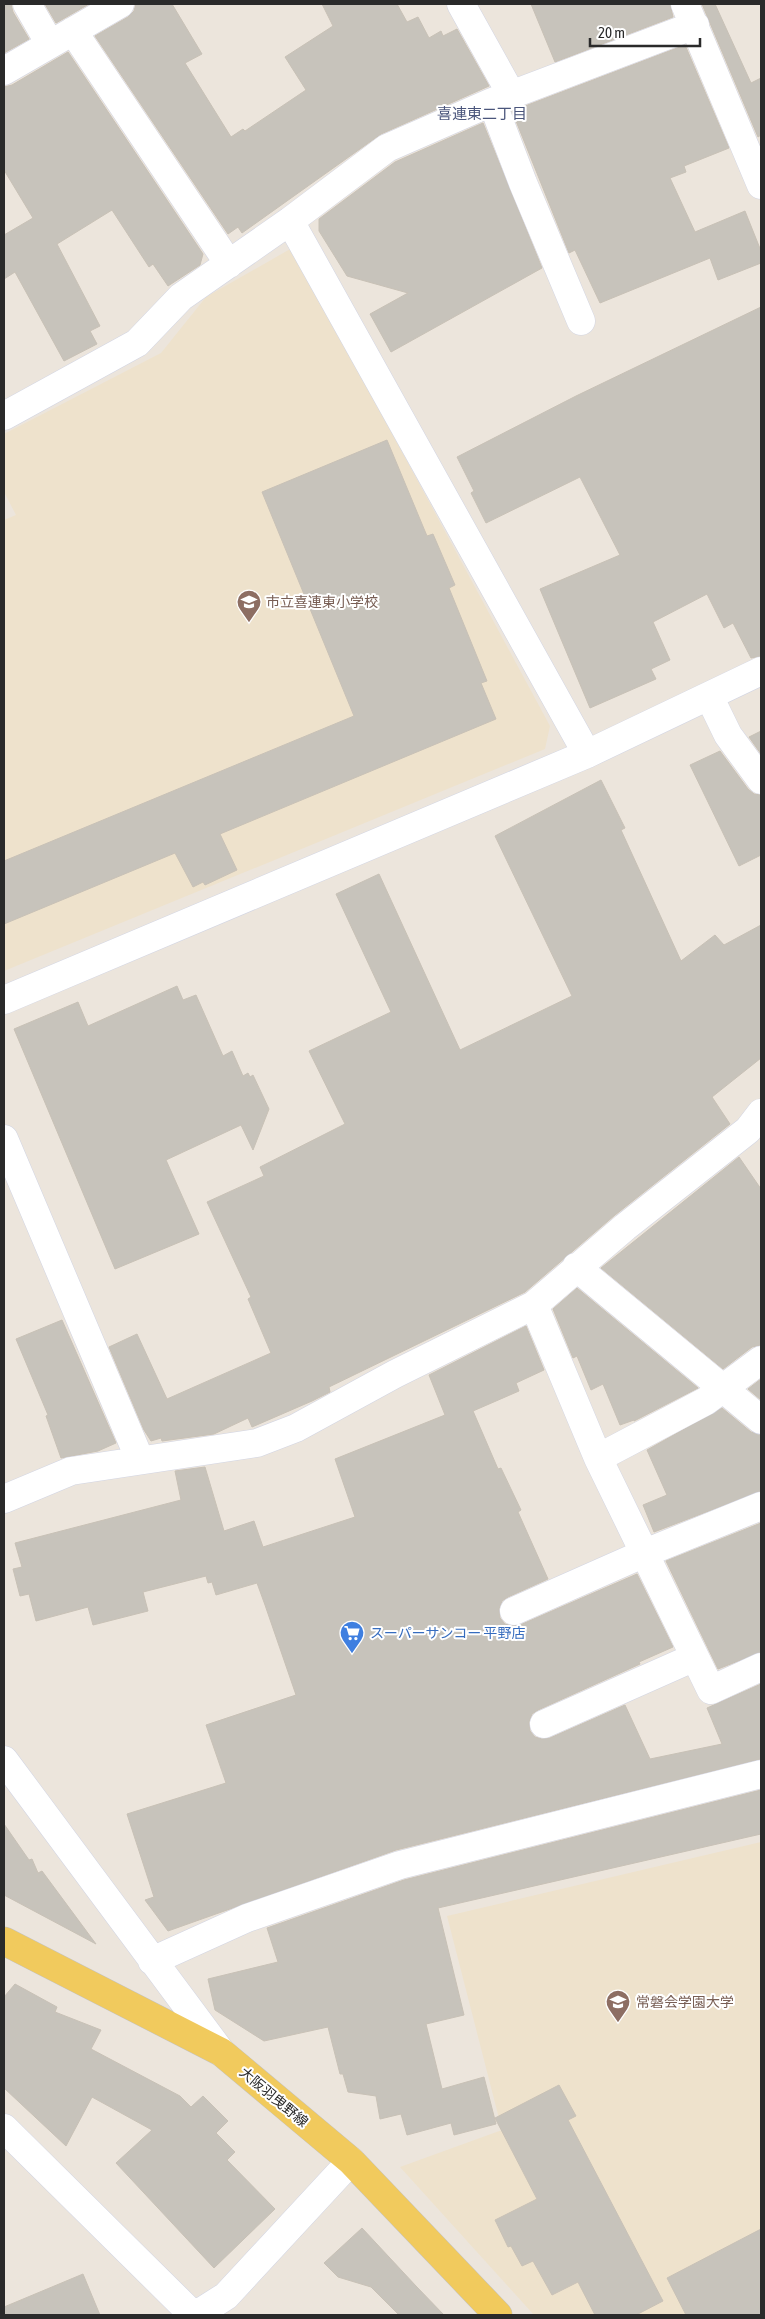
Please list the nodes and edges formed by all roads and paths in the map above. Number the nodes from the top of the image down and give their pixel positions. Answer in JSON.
{"nodes":[{"id":1,"x":27,"y":4,"type":"edge"},
{"id":2,"x":120,"y":4,"type":"edge"},
{"id":3,"x":461,"y":4,"type":"edge"},
{"id":4,"x":690,"y":14,"type":"edge"},
{"id":5,"x":73,"y":31,"type":"junction"},
{"id":6,"x":50,"y":44,"type":"junction"},
{"id":7,"x":4,"y":71,"type":"edge"},
{"id":8,"x":502,"y":98,"type":"junction"},
{"id":9,"x":761,"y":185,"type":"edge"},
{"id":10,"x":290,"y":221,"type":"junction"},
{"id":11,"x":229,"y":264,"type":"junction"},
{"id":12,"x":580,"y":321,"type":"dead end"},
{"id":13,"x":4,"y":416,"type":"edge"},
{"id":14,"x":761,"y":671,"type":"edge"},
{"id":15,"x":709,"y":696,"type":"junction"},
{"id":16,"x":587,"y":754,"type":"junction"},
{"id":17,"x":761,"y":780,"type":"edge"},
{"id":18,"x":4,"y":1000,"type":"edge"},
{"id":19,"x":761,"y":1113,"type":"edge"},
{"id":20,"x":4,"y":1139,"type":"edge"},
{"id":21,"x":576,"y":1267,"type":"junction"},
{"id":22,"x":534,"y":1305,"type":"junction"},
{"id":23,"x":761,"y":1360,"type":"edge"},
{"id":24,"x":724,"y":1388,"type":"junction"},
{"id":25,"x":761,"y":1420,"type":"edge"},
{"id":26,"x":598,"y":1458,"type":"junction"},
{"id":27,"x":140,"y":1460,"type":"junction"},
{"id":28,"x":4,"y":1499,"type":"edge"},
{"id":29,"x":761,"y":1506,"type":"edge"},
{"id":30,"x":645,"y":1553,"type":"junction"},
{"id":31,"x":514,"y":1611,"type":"dead end"},
{"id":32,"x":695,"y":1656,"type":"junction"},
{"id":33,"x":761,"y":1667,"type":"edge"},
{"id":34,"x":544,"y":1724,"type":"dead end"},
{"id":35,"x":4,"y":1760,"type":"edge"},
{"id":36,"x":761,"y":1774,"type":"edge"},
{"id":37,"x":4,"y":1941,"type":"edge"},
{"id":38,"x":152,"y":1961,"type":"junction"},
{"id":39,"x":221,"y":2052,"type":"junction"},
{"id":40,"x":4,"y":2128,"type":"edge"},
{"id":41,"x":351,"y":2161,"type":"junction"},
{"id":42,"x":194,"y":2315,"type":"edge"},
{"id":43,"x":498,"y":2315,"type":"edge"}],
"edges":[{"from":1,"to":6,"type":"street"},
{"from":2,"to":5,"type":"street"},
{"from":3,"to":8,"type":"street"},
{"from":4,"to":8,"type":"street"},
{"from":4,"to":9,"type":"street"},
{"from":5,"to":6,"type":"street"},
{"from":5,"to":11,"type":"street"},
{"from":6,"to":7,"type":"street"},
{"from":8,"to":10,"type":"street"},
{"from":8,"to":12,"type":"street"},
{"from":10,"to":11,"type":"street"},
{"from":10,"to":16,"type":"street"},
{"from":11,"to":13,"type":"street"},
{"from":14,"to":15,"type":"street"},
{"from":15,"to":16,"type":"street"},
{"from":15,"to":17,"type":"street"},
{"from":16,"to":18,"type":"street"},
{"from":19,"to":21,"type":"street"},
{"from":20,"to":27,"type":"street"},
{"from":21,"to":22,"type":"street"},
{"from":21,"to":24,"type":"street"},
{"from":22,"to":26,"type":"street"},
{"from":22,"to":27,"type":"street"},
{"from":23,"to":24,"type":"street"},
{"from":24,"to":25,"type":"street"},
{"from":24,"to":26,"type":"street"},
{"from":26,"to":30,"type":"street"},
{"from":27,"to":28,"type":"street"},
{"from":29,"to":30,"type":"street"},
{"from":30,"to":31,"type":"street"},
{"from":30,"to":32,"type":"street"},
{"from":32,"to":33,"type":"street"},
{"from":32,"to":34,"type":"street"},
{"from":35,"to":38,"type":"street"},
{"from":36,"to":38,"type":"street"},
{"from":37,"to":39,"type":"main road","name":"大阪羽曳野線"},
{"from":38,"to":39,"type":"street"},
{"from":39,"to":41,"type":"main road","name":"大阪羽曳野線"},
{"from":40,"to":42,"type":"street"},
{"from":41,"to":42,"type":"street"},
{"from":41,"to":43,"type":"main road","name":"大阪羽曳野線"}]}
